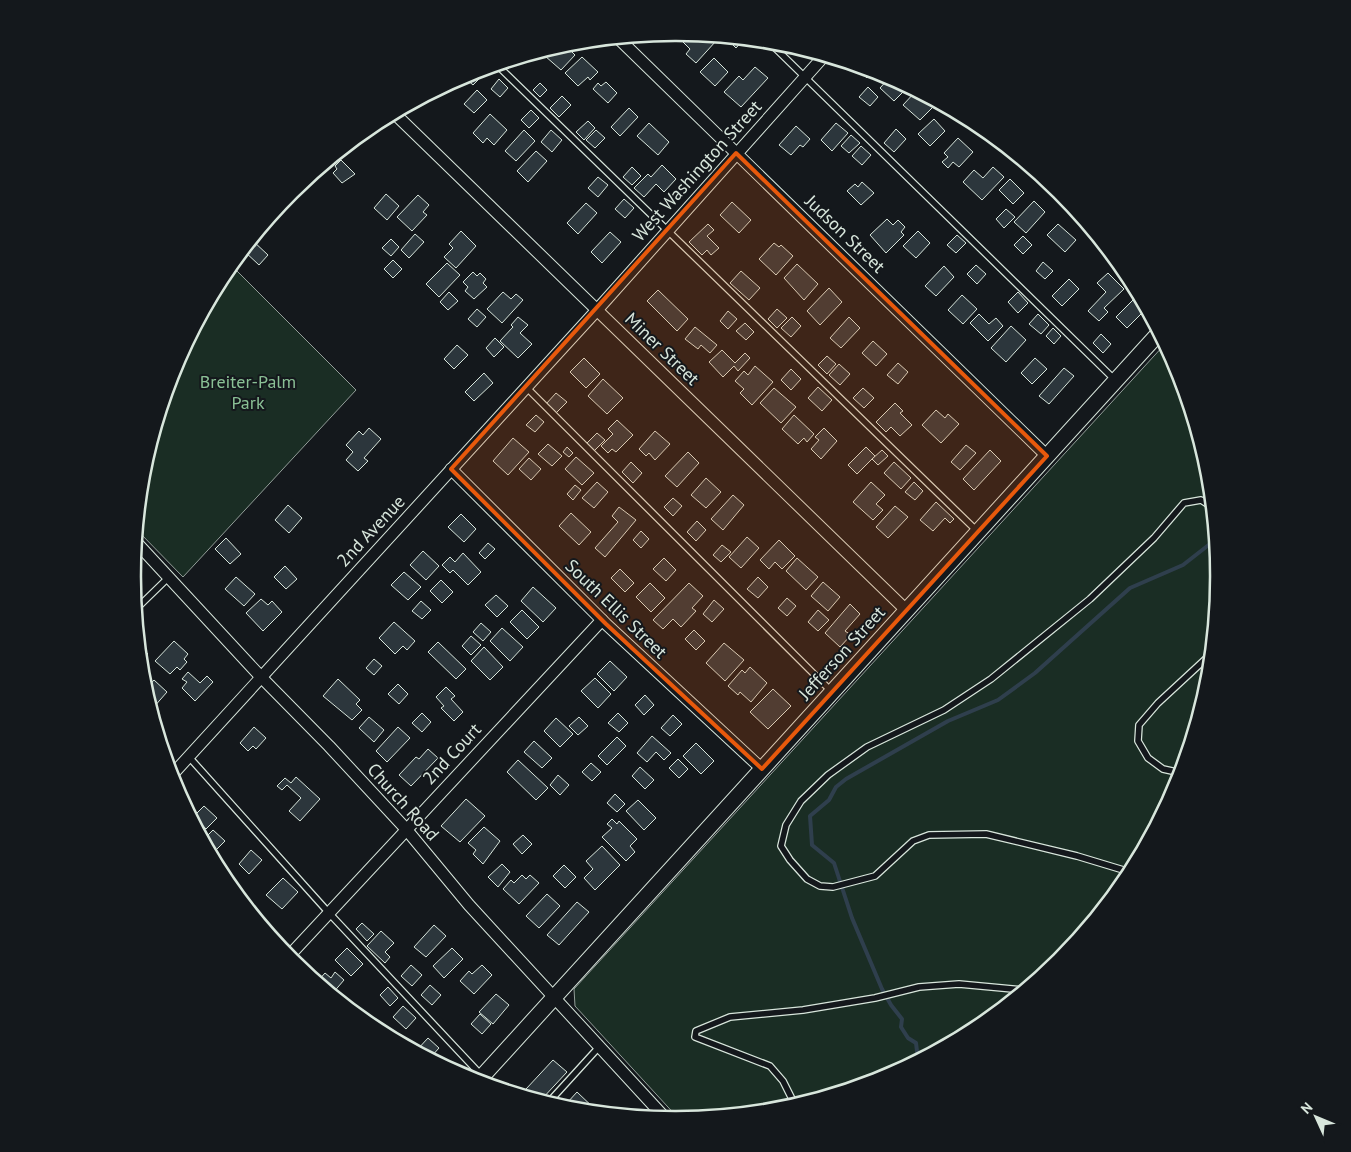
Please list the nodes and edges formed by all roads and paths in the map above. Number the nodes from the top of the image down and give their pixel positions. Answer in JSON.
{"nodes":[{"id":1,"x":624,"y":44,"type":"edge"},
{"id":2,"x":779,"y":52,"type":"edge"},
{"id":3,"x":819,"y":61,"type":"edge"},
{"id":4,"x":502,"y":71,"type":"edge"},
{"id":5,"x":805,"y":76,"type":"junction"},
{"id":6,"x":399,"y":118,"type":"edge"},
{"id":7,"x":736,"y":153,"type":"junction"},
{"id":8,"x":668,"y":230,"type":"junction"},
{"id":9,"x":597,"y":310,"type":"junction"},
{"id":10,"x":1154,"y":338,"type":"edge"},
{"id":11,"x":1116,"y":380,"type":"junction"},
{"id":12,"x":526,"y":387,"type":"junction"},
{"id":13,"x":1047,"y":456,"type":"junction"},
{"id":14,"x":451,"y":469,"type":"junction"},
{"id":15,"x":1205,"y":503,"type":"edge"},
{"id":16,"x":978,"y":532,"type":"junction"},
{"id":17,"x":142,"y":547,"type":"edge"},
{"id":18,"x":169,"y":577,"type":"junction"},
{"id":19,"x":142,"y":603,"type":"edge"},
{"id":20,"x":906,"y":610,"type":"junction"},
{"id":21,"x":602,"y":620,"type":"junction"},
{"id":22,"x":1203,"y":661,"type":"edge"},
{"id":23,"x":261,"y":677,"type":"junction"},
{"id":24,"x":832,"y":692,"type":"junction"},
{"id":25,"x":189,"y":756,"type":"junction"},
{"id":26,"x":762,"y":769,"type":"junction"},
{"id":27,"x":177,"y":770,"type":"edge"},
{"id":28,"x":1174,"y":771,"type":"edge"},
{"id":29,"x":406,"y":829,"type":"junction"},
{"id":30,"x":1122,"y":870,"type":"edge"},
{"id":31,"x":329,"y":913,"type":"junction"},
{"id":32,"x":294,"y":951,"type":"edge"},
{"id":33,"x":1014,"y":989,"type":"edge"},
{"id":34,"x":553,"y":998,"type":"junction"},
{"id":35,"x":599,"y":1047,"type":"junction"},
{"id":36,"x":472,"y":1070,"type":"edge"},
{"id":37,"x":484,"y":1075,"type":"edge"},
{"id":38,"x":554,"y":1096,"type":"edge"},
{"id":39,"x":791,"y":1098,"type":"edge"},
{"id":40,"x":659,"y":1111,"type":"edge"}],
"edges":[{"from":1,"to":7,"type":"street","name":"Judson Street"},
{"from":2,"to":5,"type":"lane"},
{"from":3,"to":5,"type":"street","name":"West Washington Street"},
{"from":4,"to":8,"type":"lane"},
{"from":5,"to":7,"type":"street","name":"West Washington Street"},
{"from":5,"to":11,"type":"lane"},
{"from":6,"to":9,"type":"street","name":"Miner Street"},
{"from":7,"to":8,"type":"street","name":"West Washington Street"},
{"from":7,"to":13,"type":"street","name":"Judson Street"},
{"from":8,"to":9,"type":"street","name":"West Washington Street"},
{"from":8,"to":16,"type":"lane"},
{"from":9,"to":12,"type":"street","name":"2nd Avenue"},
{"from":9,"to":20,"type":"street","name":"Miner Street"},
{"from":10,"to":11,"type":"street","name":"Jefferson Street"},
{"from":11,"to":13,"type":"street","name":"Jefferson Street"},
{"from":12,"to":14,"type":"street","name":"2nd Avenue"},
{"from":12,"to":24,"type":"lane"},
{"from":13,"to":16,"type":"street","name":"Jefferson Street"},
{"from":14,"to":21,"type":"street","name":"South Ellis Street"},
{"from":14,"to":23,"type":"street","name":"2nd Avenue"},
{"from":15,"to":30,"type":"lane"},
{"from":16,"to":20,"type":"street","name":"Jefferson Street"},
{"from":17,"to":18,"type":"street","name":"Church Road"},
{"from":18,"to":19,"type":"lane"},
{"from":18,"to":23,"type":"street","name":"Church Road"},
{"from":20,"to":24,"type":"street","name":"Jefferson Street"},
{"from":21,"to":26,"type":"street","name":"South Ellis Street"},
{"from":21,"to":29,"type":"street","name":"2nd Court"},
{"from":22,"to":28,"type":"lane"},
{"from":23,"to":25,"type":"street","name":"2nd Avenue"},
{"from":23,"to":29,"type":"street","name":"Church Road"},
{"from":24,"to":26,"type":"street","name":"Jefferson Street"},
{"from":25,"to":27,"type":"street","name":"2nd Avenue"},
{"from":25,"to":31,"type":"lane"},
{"from":26,"to":34,"type":"street","name":"Jefferson Street"},
{"from":29,"to":31,"type":"street","name":"2nd Court"},
{"from":29,"to":34,"type":"street","name":"Church Road"},
{"from":31,"to":32,"type":"street","name":"2nd Court"},
{"from":31,"to":36,"type":"lane"},
{"from":33,"to":39,"type":"lane"},
{"from":34,"to":35,"type":"street","name":"Church Road"},
{"from":34,"to":37,"type":"street","name":"Jefferson Street"},
{"from":35,"to":38,"type":"lane"},
{"from":35,"to":40,"type":"street","name":"Church Road"}]}
